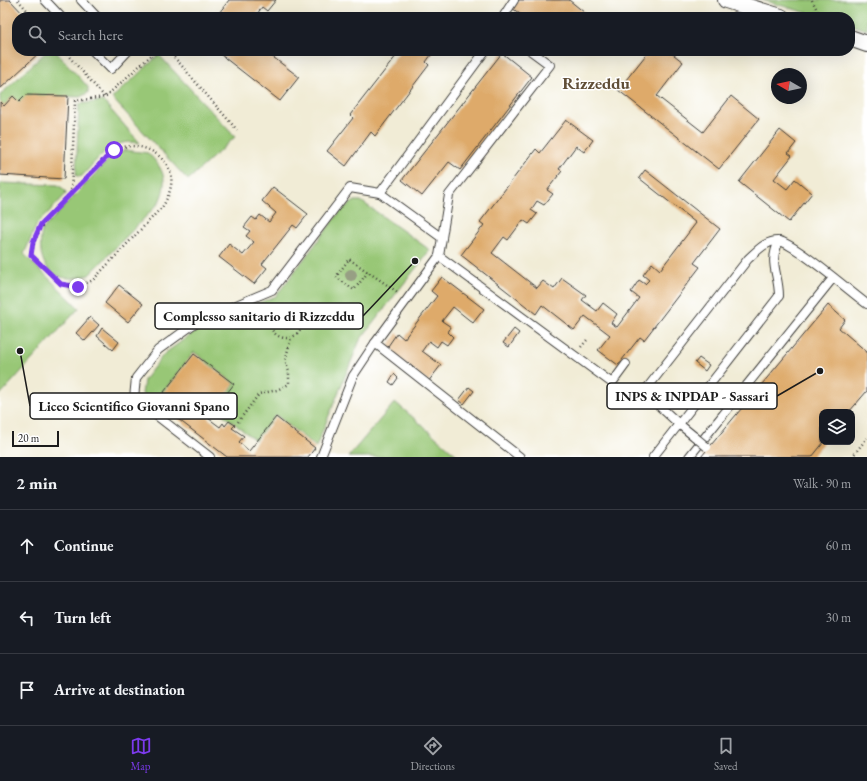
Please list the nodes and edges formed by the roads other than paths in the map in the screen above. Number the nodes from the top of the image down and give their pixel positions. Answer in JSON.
{"nodes":[{"id":1,"x":45,"y":0,"type":"edge"},
{"id":2,"x":82,"y":0,"type":"edge"},
{"id":3,"x":514,"y":0,"type":"edge"},
{"id":4,"x":726,"y":0,"type":"edge"},
{"id":5,"x":56,"y":12,"type":"edge"},
{"id":6,"x":93,"y":12,"type":"edge"},
{"id":7,"x":506,"y":12,"type":"edge"},
{"id":8,"x":765,"y":12,"type":"edge"},
{"id":9,"x":855,"y":40,"type":"edge"},
{"id":10,"x":867,"y":44,"type":"edge"},
{"id":11,"x":98,"y":56,"type":"edge"},
{"id":12,"x":123,"y":56,"type":"edge"},
{"id":13,"x":481,"y":56,"type":"edge"},
{"id":14,"x":538,"y":56,"type":"edge"},
{"id":15,"x":380,"y":193,"type":"junction"},
{"id":16,"x":442,"y":238,"type":"junction"},
{"id":17,"x":779,"y":241,"type":"junction"},
{"id":18,"x":439,"y":256,"type":"junction"},
{"id":19,"x":833,"y":278,"type":"junction"},
{"id":20,"x":867,"y":304,"type":"edge"},
{"id":21,"x":375,"y":342,"type":"junction"},
{"id":22,"x":626,"y":364,"type":"dead end"},
{"id":23,"x":679,"y":424,"type":"junction"},
{"id":24,"x":707,"y":448,"type":"dead end"},
{"id":25,"x":210,"y":457,"type":"edge"},
{"id":26,"x":321,"y":457,"type":"edge"},
{"id":27,"x":520,"y":457,"type":"edge"},
{"id":28,"x":653,"y":457,"type":"edge"},
{"id":29,"x":689,"y":457,"type":"edge"}],
"edges":[{"from":1,"to":5,"type":"lane"},
{"from":2,"to":6,"type":"lane"},
{"from":3,"to":7,"type":"lane"},
{"from":4,"to":8,"type":"street"},
{"from":9,"to":10,"type":"street"},
{"from":11,"to":12,"type":"lane"},
{"from":13,"to":15,"type":"lane"},
{"from":14,"to":16,"type":"lane"},
{"from":15,"to":16,"type":"lane"},
{"from":15,"to":25,"type":"lane"},
{"from":16,"to":18,"type":"lane"},
{"from":17,"to":19,"type":"lane"},
{"from":17,"to":23,"type":"lane"},
{"from":17,"to":23,"type":"lane"},
{"from":18,"to":21,"type":"lane"},
{"from":18,"to":22,"type":"lane"},
{"from":19,"to":20,"type":"lane"},
{"from":19,"to":29,"type":"lane"},
{"from":21,"to":26,"type":"lane"},
{"from":21,"to":27,"type":"lane"},
{"from":23,"to":24,"type":"lane","bridge":true},
{"from":23,"to":28,"type":"lane"}]}
